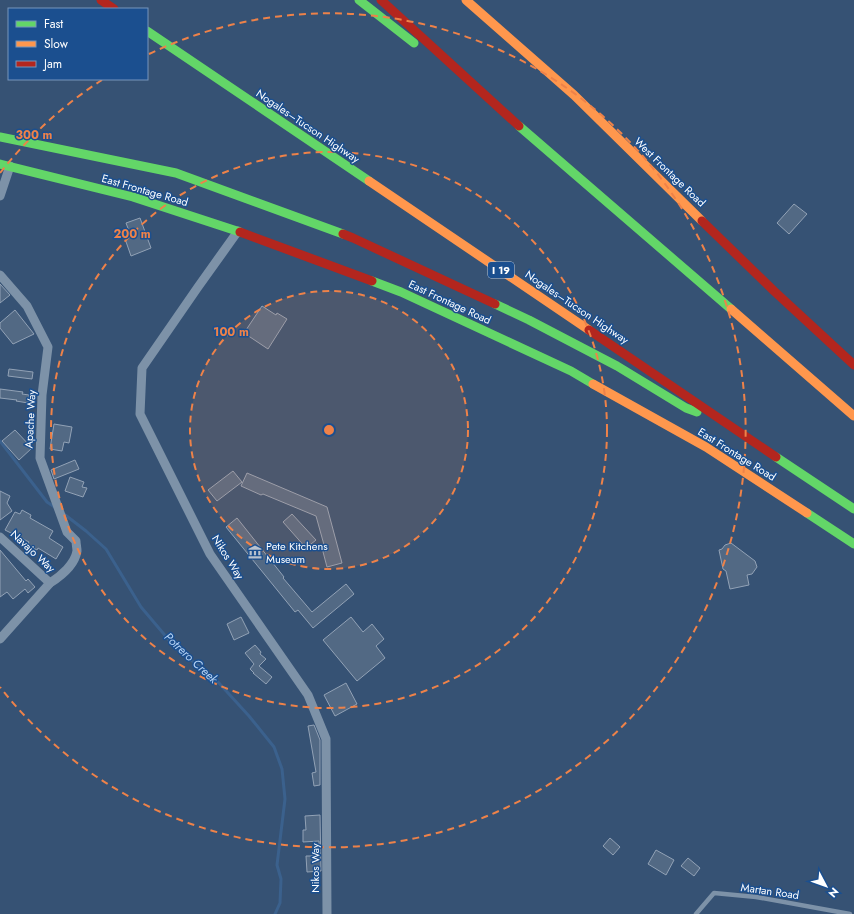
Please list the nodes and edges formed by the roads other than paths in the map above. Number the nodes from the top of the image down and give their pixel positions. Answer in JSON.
{"nodes":[{"id":1,"x":100,"y":0,"type":"edge"},
{"id":2,"x":359,"y":0,"type":"edge"},
{"id":3,"x":381,"y":0,"type":"edge"},
{"id":4,"x":466,"y":0,"type":"edge"},
{"id":5,"x":112,"y":8,"type":"edge"},
{"id":6,"x":148,"y":32,"type":"edge"},
{"id":7,"x":519,"y":126,"type":"junction"},
{"id":8,"x":0,"y":137,"type":"edge"},
{"id":9,"x":0,"y":164,"type":"edge"},
{"id":10,"x":10,"y":166,"type":"junction"},
{"id":11,"x":0,"y":196,"type":"edge"},
{"id":12,"x":238,"y":231,"type":"junction"},
{"id":13,"x":0,"y":275,"type":"edge"},
{"id":14,"x":854,"y":365,"type":"edge"},
{"id":15,"x":854,"y":416,"type":"edge"},
{"id":16,"x":727,"y":422,"type":"junction"},
{"id":17,"x":854,"y":509,"type":"edge"},
{"id":18,"x":0,"y":537,"type":"edge"},
{"id":19,"x":854,"y":544,"type":"edge"},
{"id":20,"x":50,"y":583,"type":"junction"},
{"id":21,"x":0,"y":639,"type":"edge"},
{"id":22,"x":327,"y":914,"type":"edge"},
{"id":23,"x":696,"y":914,"type":"edge"},
{"id":24,"x":850,"y":914,"type":"edge"}],
"edges":[{"from":1,"to":5,"type":"main road"},
{"from":2,"to":7,"type":"main road"},
{"from":3,"to":7,"type":"main road"},
{"from":4,"to":14,"type":"main road","name":"West Frontage Road"},
{"from":6,"to":16,"type":"main road","name":"Nogales–Tucson Highway","number":"I 19"},
{"from":7,"to":15,"type":"main road"},
{"from":8,"to":16,"type":"main road"},
{"from":9,"to":10,"type":"main road","name":"East Frontage Road"},
{"from":10,"to":11,"type":"street"},
{"from":10,"to":12,"type":"main road","name":"East Frontage Road"},
{"from":12,"to":19,"type":"main road","name":"East Frontage Road"},
{"from":12,"to":22,"type":"street","name":"Nikos Way"},
{"from":13,"to":20,"type":"street","name":"Apache Way"},
{"from":16,"to":17,"type":"main road","name":"Nogales–Tucson Highway","number":"I 19"},
{"from":18,"to":20,"type":"street","name":"Navajo Way"},
{"from":20,"to":21,"type":"street","name":"Apache Way"},
{"from":23,"to":24,"type":"lane","name":"Martan Road"}]}
